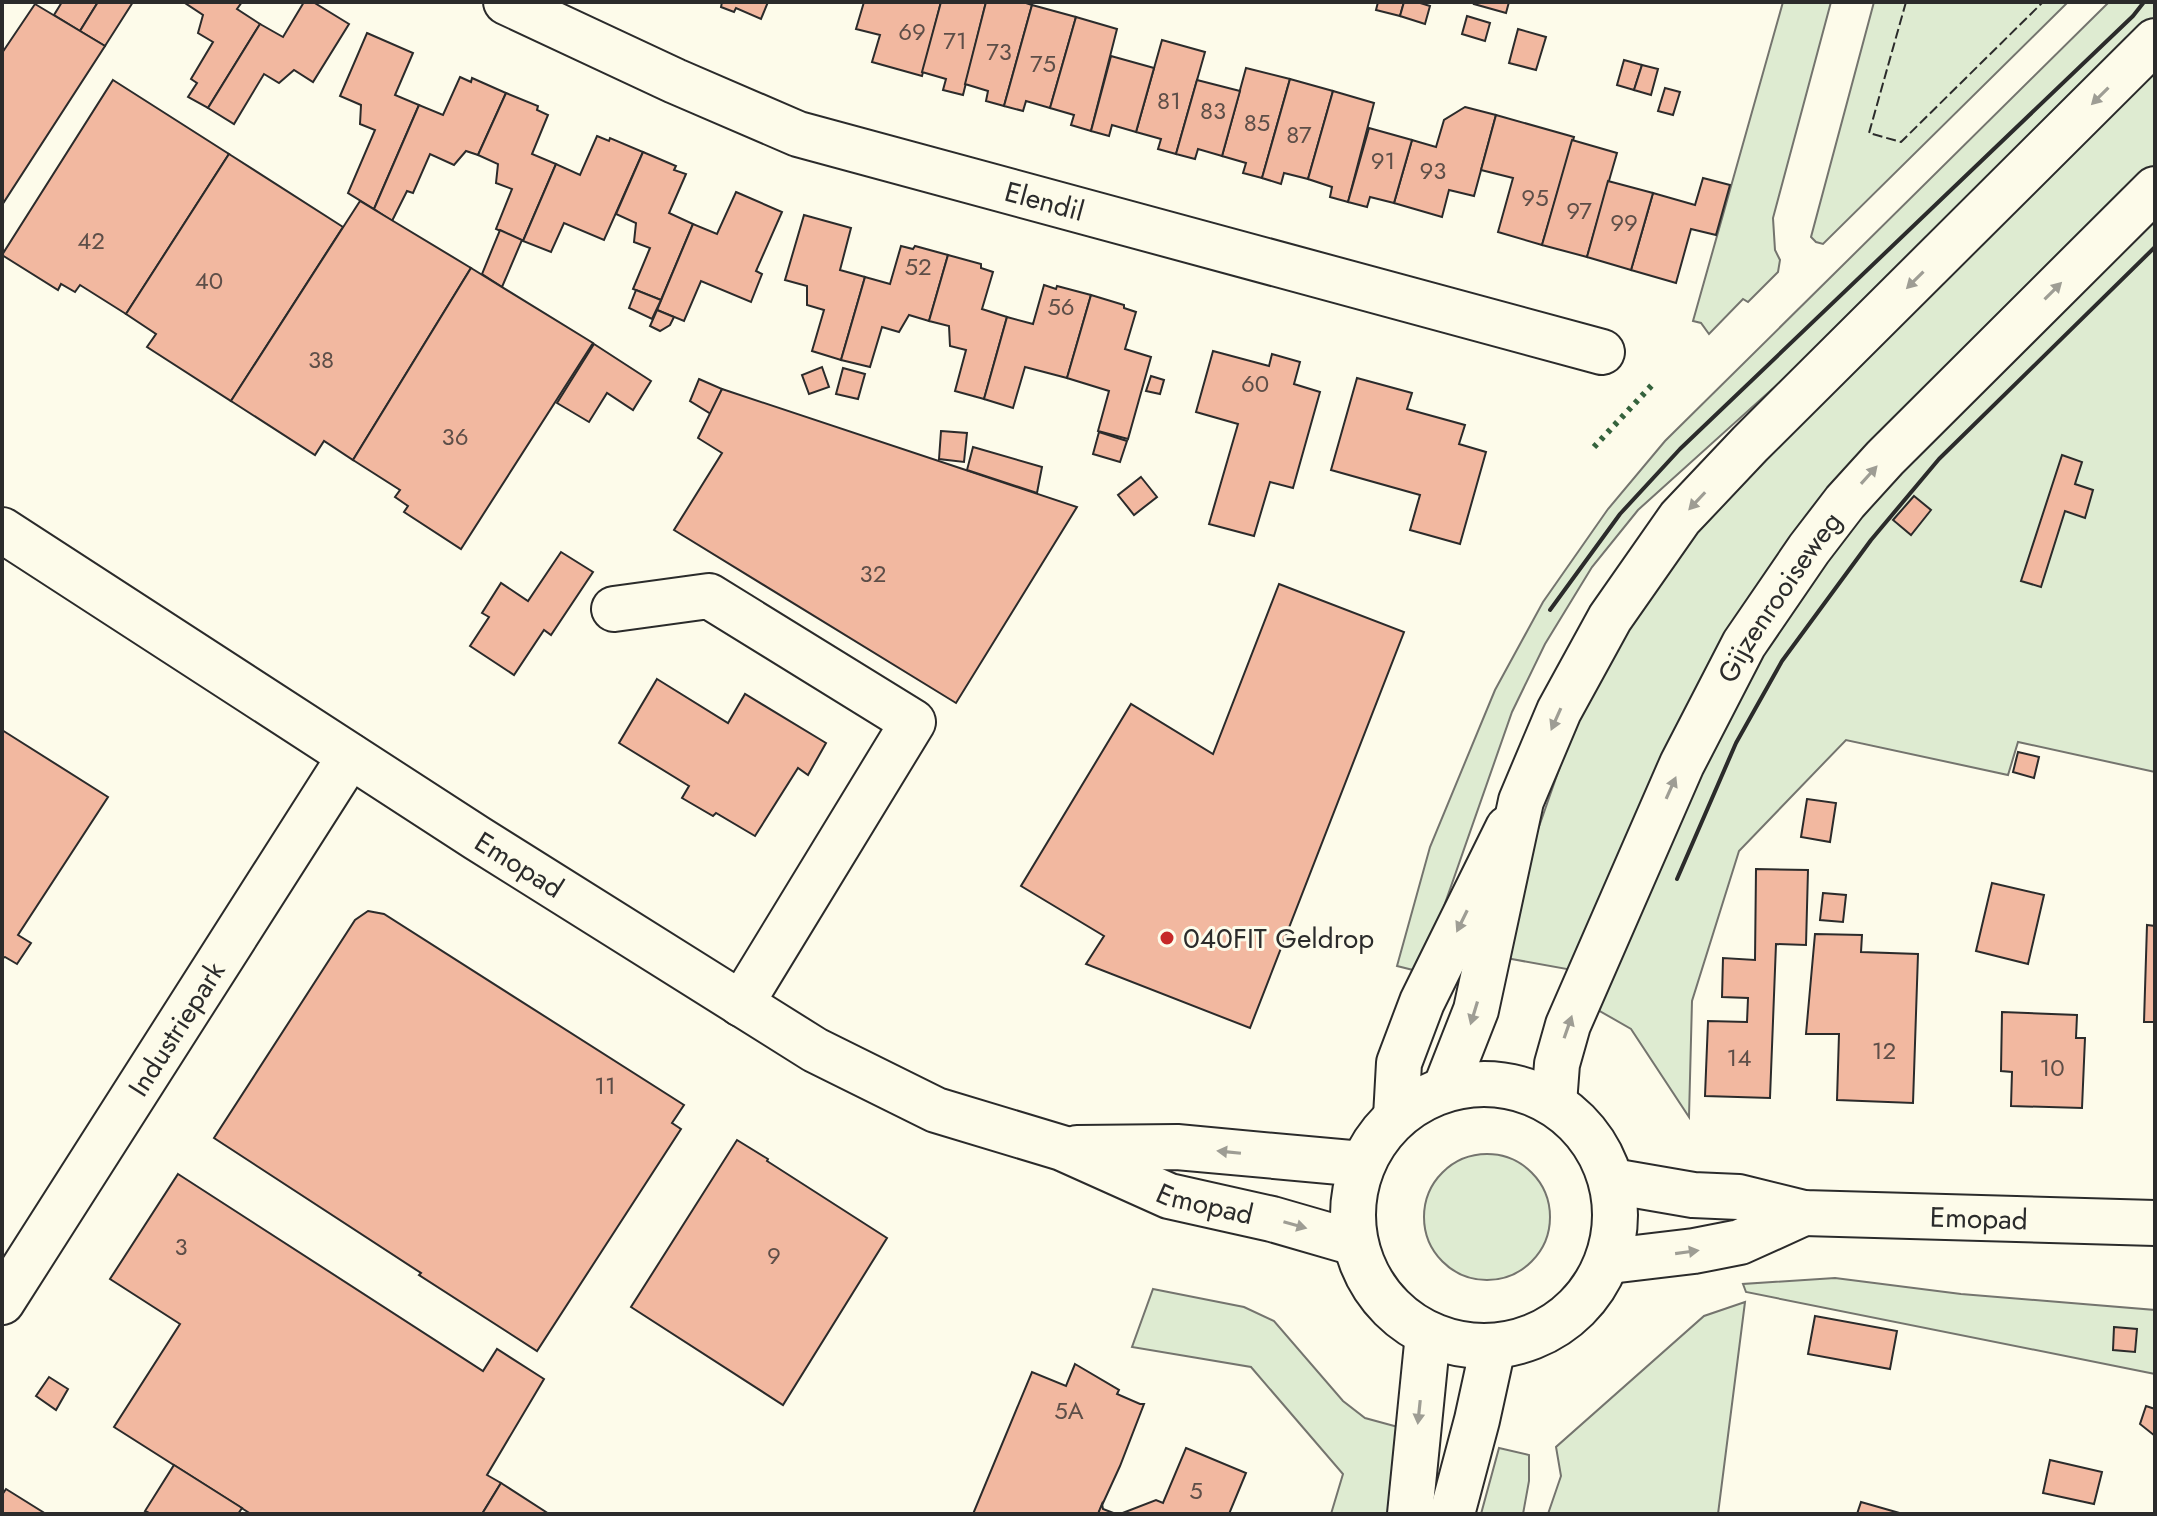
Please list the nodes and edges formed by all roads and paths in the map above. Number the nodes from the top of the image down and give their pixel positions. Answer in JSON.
{"nodes":[{"id":1,"x":506,"y":2,"type":"edge"},
{"id":2,"x":2155,"y":41,"type":"edge"},
{"id":3,"x":2155,"y":189,"type":"edge"},
{"id":4,"x":1602,"y":352,"type":"dead end"},
{"id":5,"x":2,"y":530,"type":"edge"},
{"id":6,"x":614,"y":609,"type":"dead end"},
{"id":7,"x":350,"y":756,"type":"junction"},
{"id":8,"x":1521,"y":801,"type":"junction"},
{"id":9,"x":741,"y":1004,"type":"junction"},
{"id":10,"x":1445,"y":1089,"type":"junction"},
{"id":11,"x":1554,"y":1103,"type":"junction"},
{"id":12,"x":1396,"y":1117,"type":"junction"},
{"id":13,"x":1062,"y":1148,"type":"junction"},
{"id":14,"x":1362,"y":1164,"type":"junction"},
{"id":15,"x":1612,"y":1181,"type":"junction"},
{"id":16,"x":1804,"y":1213,"type":"junction"},
{"id":17,"x":2155,"y":1223,"type":"edge"},
{"id":18,"x":1355,"y":1243,"type":"junction"},
{"id":19,"x":1610,"y":1261,"type":"junction"},
{"id":20,"x":2,"y":1302,"type":"edge"},
{"id":21,"x":1428,"y":1334,"type":"junction"},
{"id":22,"x":1493,"y":1347,"type":"junction"},
{"id":23,"x":1410,"y":1514,"type":"edge"},
{"id":24,"x":1452,"y":1514,"type":"edge"}],
"edges":[{"from":1,"to":4,"type":"main road","name":"Elendil"},
{"from":2,"to":8,"type":"main road","one_way":true},
{"from":11,"to":3,"type":"main road","name":"Gijzenrooiseweg","one_way":true},
{"from":5,"to":7,"type":"main road","name":"Emopad"},
{"from":6,"to":9,"type":"main road"},
{"from":7,"to":9,"type":"main road","name":"Emopad"},
{"from":7,"to":20,"type":"main road","name":"Industriepark"},
{"from":8,"to":10,"type":"main road","one_way":true},
{"from":8,"to":12,"type":"main road","one_way":true},
{"from":9,"to":13,"type":"main road","name":"Emopad"},
{"from":10,"to":11,"type":"main road"},
{"from":10,"to":12,"type":"main road"},
{"from":11,"to":15,"type":"main road"},
{"from":12,"to":14,"type":"main road"},
{"from":14,"to":13,"type":"main road","name":"Emopad","one_way":true},
{"from":13,"to":18,"type":"main road","name":"Emopad","one_way":true},
{"from":14,"to":18,"type":"main road"},
{"from":15,"to":16,"type":"main road","name":"Emopad"},
{"from":15,"to":19,"type":"main road"},
{"from":16,"to":17,"type":"main road","name":"Emopad"},
{"from":19,"to":16,"type":"main road","name":"Emopad","one_way":true},
{"from":18,"to":21,"type":"main road"},
{"from":19,"to":22,"type":"main road"},
{"from":21,"to":22,"type":"main road"},
{"from":21,"to":23,"type":"main road","one_way":true},
{"from":22,"to":24,"type":"main road"}]}
